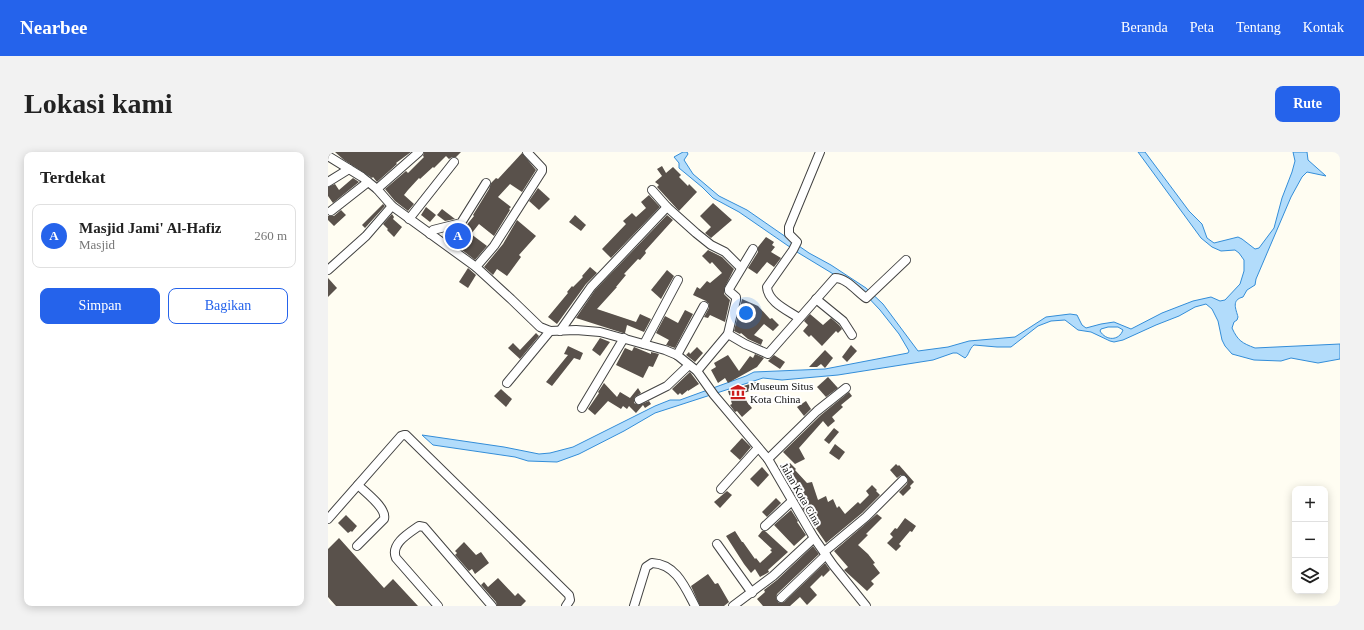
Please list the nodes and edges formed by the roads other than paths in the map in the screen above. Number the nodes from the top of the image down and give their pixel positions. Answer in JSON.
{"nodes":[{"id":1,"x":419,"y":152,"type":"edge"},
{"id":2,"x":527,"y":152,"type":"edge"},
{"id":3,"x":820,"y":152,"type":"edge"},
{"id":4,"x":328,"y":156,"type":"edge"},
{"id":5,"x":454,"y":162,"type":"dead end"},
{"id":6,"x":349,"y":169,"type":"junction"},
{"id":7,"x":328,"y":182,"type":"edge"},
{"id":8,"x":368,"y":182,"type":"junction"},
{"id":9,"x":486,"y":183,"type":"dead end"},
{"id":10,"x":377,"y":190,"type":"junction"},
{"id":11,"x":652,"y":190,"type":"dead end"},
{"id":12,"x":392,"y":206,"type":"junction"},
{"id":13,"x":667,"y":207,"type":"junction"},
{"id":14,"x":331,"y":211,"type":"dead end"},
{"id":15,"x":409,"y":219,"type":"junction"},
{"id":16,"x":430,"y":234,"type":"junction"},
{"id":17,"x":753,"y":249,"type":"dead end"},
{"id":18,"x":906,"y":260,"type":"dead end"},
{"id":19,"x":476,"y":267,"type":"junction"},
{"id":20,"x":741,"y":268,"type":"junction"},
{"id":21,"x":328,"y":270,"type":"edge"},
{"id":22,"x":678,"y":280,"type":"dead end"},
{"id":23,"x":816,"y":299,"type":"junction"},
{"id":24,"x":704,"y":306,"type":"dead end"},
{"id":25,"x":799,"y":318,"type":"junction"},
{"id":26,"x":560,"y":331,"type":"junction"},
{"id":27,"x":550,"y":332,"type":"junction"},
{"id":28,"x":728,"y":334,"type":"junction"},
{"id":29,"x":852,"y":335,"type":"dead end"},
{"id":30,"x":624,"y":338,"type":"junction"},
{"id":31,"x":644,"y":344,"type":"junction"},
{"id":32,"x":677,"y":355,"type":"junction"},
{"id":33,"x":688,"y":365,"type":"junction"},
{"id":34,"x":696,"y":371,"type":"junction"},
{"id":35,"x":507,"y":383,"type":"dead end"},
{"id":36,"x":846,"y":388,"type":"dead end"},
{"id":37,"x":639,"y":400,"type":"dead end"},
{"id":38,"x":582,"y":408,"type":"dead end"},
{"id":39,"x":758,"y":448,"type":"junction"},
{"id":40,"x":768,"y":459,"type":"junction"},
{"id":41,"x":903,"y":480,"type":"dead end"},
{"id":42,"x":358,"y":485,"type":"junction"},
{"id":43,"x":721,"y":489,"type":"dead end"},
{"id":44,"x":792,"y":501,"type":"junction"},
{"id":45,"x":328,"y":519,"type":"edge"},
{"id":46,"x":765,"y":526,"type":"dead end"},
{"id":47,"x":814,"y":538,"type":"junction"},
{"id":48,"x":717,"y":544,"type":"dead end"},
{"id":49,"x":357,"y":546,"type":"dead end"},
{"id":50,"x":825,"y":553,"type":"junction"},
{"id":51,"x":752,"y":593,"type":"junction"},
{"id":52,"x":781,"y":598,"type":"dead end"},
{"id":53,"x":438,"y":606,"type":"edge"},
{"id":54,"x":492,"y":606,"type":"edge"},
{"id":55,"x":566,"y":606,"type":"edge"},
{"id":56,"x":634,"y":606,"type":"edge"},
{"id":57,"x":695,"y":606,"type":"edge"},
{"id":58,"x":734,"y":606,"type":"edge"},
{"id":59,"x":866,"y":606,"type":"edge"}],
"edges":[{"from":1,"to":10,"type":"street"},
{"from":2,"to":19,"type":"street"},
{"from":3,"to":25,"type":"street"},
{"from":4,"to":6,"type":"street"},
{"from":5,"to":15,"type":"street"},
{"from":6,"to":7,"type":"street"},
{"from":6,"to":8,"type":"street"},
{"from":8,"to":10,"type":"street"},
{"from":8,"to":14,"type":"street"},
{"from":9,"to":16,"type":"street"},
{"from":10,"to":12,"type":"street"},
{"from":11,"to":13,"type":"street"},
{"from":12,"to":15,"type":"street"},
{"from":12,"to":21,"type":"street"},
{"from":13,"to":20,"type":"street"},
{"from":13,"to":26,"type":"street"},
{"from":15,"to":16,"type":"street"},
{"from":16,"to":19,"type":"street"},
{"from":17,"to":20,"type":"street"},
{"from":18,"to":23,"type":"street"},
{"from":19,"to":27,"type":"street"},
{"from":20,"to":28,"type":"street"},
{"from":22,"to":31,"type":"street"},
{"from":23,"to":25,"type":"street"},
{"from":23,"to":29,"type":"street"},
{"from":24,"to":32,"type":"street"},
{"from":25,"to":28,"type":"street"},
{"from":26,"to":27,"type":"street"},
{"from":26,"to":30,"type":"street"},
{"from":27,"to":35,"type":"street"},
{"from":28,"to":34,"type":"street"},
{"from":30,"to":31,"type":"street"},
{"from":30,"to":38,"type":"street"},
{"from":31,"to":32,"type":"street"},
{"from":32,"to":33,"type":"street","name":"Jalan Kota Cina"},
{"from":33,"to":34,"type":"street","name":"Jalan Kota Cina"},
{"from":33,"to":37,"type":"street"},
{"from":34,"to":39,"type":"street","name":"Jalan Kota Cina"},
{"from":36,"to":40,"type":"street"},
{"from":39,"to":40,"type":"street","name":"Jalan Kota Cina"},
{"from":39,"to":43,"type":"street"},
{"from":40,"to":44,"type":"street","name":"Jalan Kota Cina"},
{"from":41,"to":50,"type":"street"},
{"from":42,"to":45,"type":"street"},
{"from":42,"to":49,"type":"street"},
{"from":42,"to":55,"type":"street"},
{"from":44,"to":46,"type":"street"},
{"from":44,"to":47,"type":"street","name":"Jalan Kota Cina"},
{"from":47,"to":50,"type":"street","name":"Jalan Kota Cina"},
{"from":47,"to":51,"type":"street"},
{"from":48,"to":51,"type":"street"},
{"from":50,"to":52,"type":"street"},
{"from":50,"to":59,"type":"street","name":"Jalan Kota Cina"},
{"from":51,"to":58,"type":"street"},
{"from":53,"to":54,"type":"street"},
{"from":56,"to":57,"type":"street"}]}
